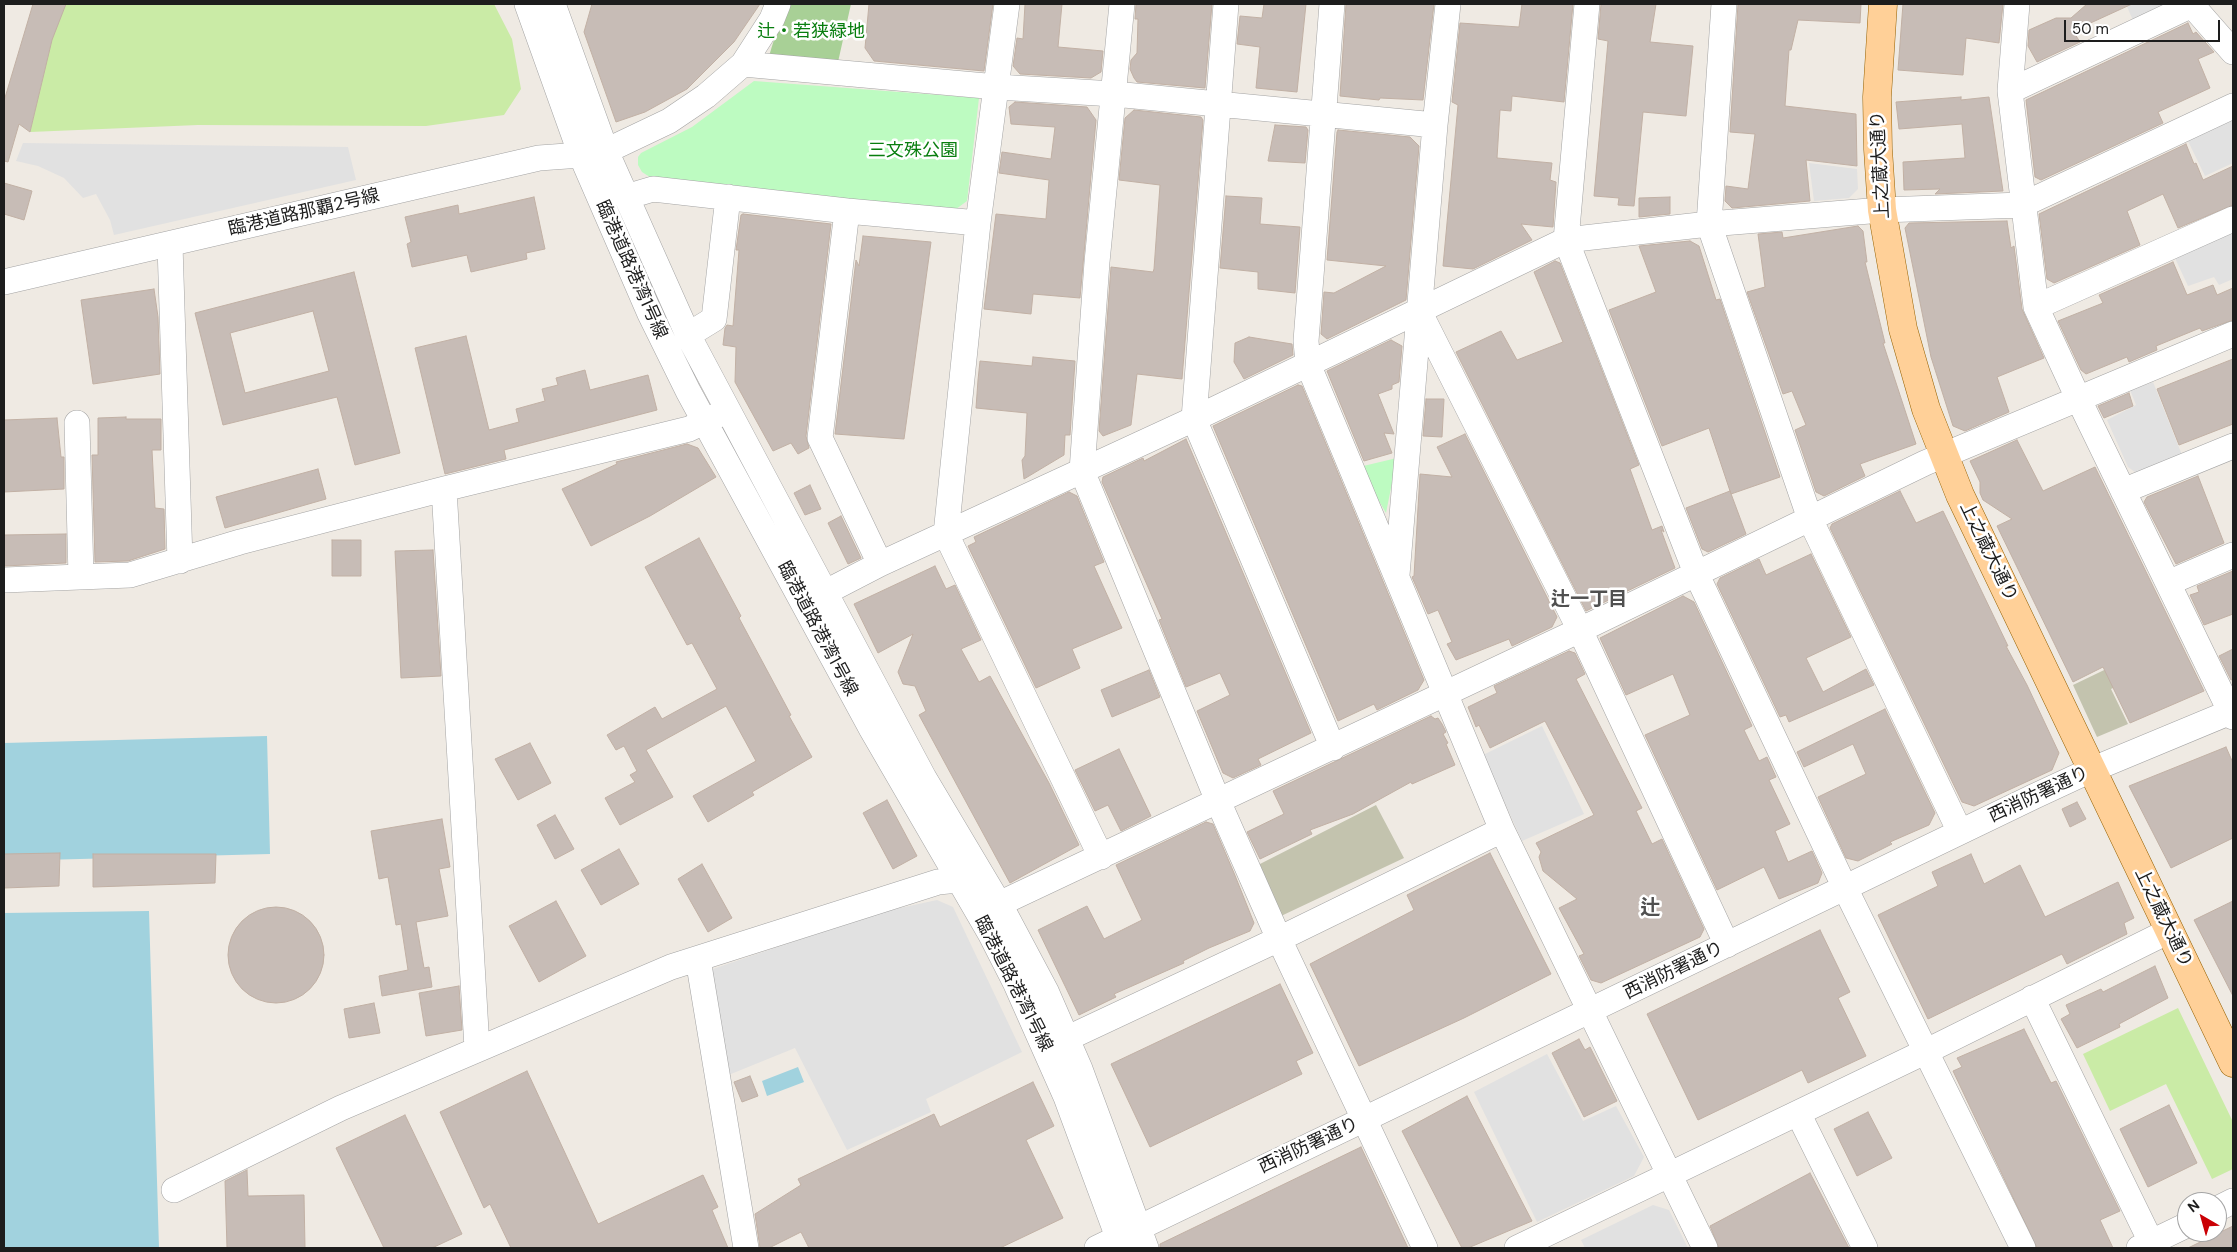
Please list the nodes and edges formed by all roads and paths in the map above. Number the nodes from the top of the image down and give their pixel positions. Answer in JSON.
{"nodes":[{"id":1,"x":527,"y":4,"type":"edge"},
{"id":2,"x":553,"y":4,"type":"edge"},
{"id":3,"x":778,"y":4,"type":"edge"},
{"id":4,"x":1006,"y":4,"type":"edge"},
{"id":5,"x":1122,"y":4,"type":"edge"},
{"id":6,"x":1226,"y":4,"type":"edge"},
{"id":7,"x":1332,"y":4,"type":"edge"},
{"id":8,"x":1448,"y":4,"type":"edge"},
{"id":9,"x":1587,"y":4,"type":"edge"},
{"id":10,"x":1724,"y":4,"type":"edge"},
{"id":11,"x":1883,"y":4,"type":"edge"},
{"id":12,"x":2017,"y":4,"type":"edge"},
{"id":13,"x":2192,"y":4,"type":"edge"},
{"id":14,"x":2233,"y":52,"type":"edge"},
{"id":15,"x":743,"y":64,"type":"junction"},
{"id":16,"x":997,"y":87,"type":"junction"},
{"id":17,"x":2010,"y":91,"type":"junction"},
{"id":18,"x":1114,"y":94,"type":"junction"},
{"id":19,"x":1217,"y":105,"type":"junction"},
{"id":20,"x":2233,"y":106,"type":"edge"},
{"id":21,"x":1322,"y":114,"type":"junction"},
{"id":22,"x":1435,"y":125,"type":"junction"},
{"id":23,"x":606,"y":151,"type":"junction"},
{"id":24,"x":581,"y":155,"type":"junction"},
{"id":25,"x":626,"y":197,"type":"junction"},
{"id":26,"x":728,"y":197,"type":"junction"},
{"id":27,"x":2022,"y":205,"type":"junction"},
{"id":28,"x":1882,"y":210,"type":"junction"},
{"id":29,"x":847,"y":211,"type":"junction"},
{"id":30,"x":2233,"y":219,"type":"edge"},
{"id":31,"x":978,"y":223,"type":"junction"},
{"id":32,"x":1709,"y":224,"type":"junction"},
{"id":33,"x":1566,"y":240,"type":"junction"},
{"id":34,"x":170,"y":244,"type":"junction"},
{"id":35,"x":4,"y":282,"type":"edge"},
{"id":36,"x":2036,"y":307,"type":"junction"},
{"id":37,"x":1419,"y":311,"type":"junction"},
{"id":38,"x":2233,"y":334,"type":"edge"},
{"id":39,"x":688,"y":335,"type":"junction"},
{"id":40,"x":1308,"y":364,"type":"junction"},
{"id":41,"x":2078,"y":398,"type":"junction"},
{"id":42,"x":716,"y":416,"type":"junction"},
{"id":43,"x":1194,"y":419,"type":"junction"},
{"id":44,"x":77,"y":423,"type":"dead end"},
{"id":45,"x":2233,"y":446,"type":"edge"},
{"id":46,"x":1942,"y":454,"type":"junction"},
{"id":47,"x":1082,"y":471,"type":"junction"},
{"id":48,"x":444,"y":489,"type":"junction"},
{"id":49,"x":2123,"y":491,"type":"junction"},
{"id":50,"x":1810,"y":518,"type":"junction"},
{"id":51,"x":946,"y":534,"type":"junction"},
{"id":52,"x":2233,"y":555,"type":"edge"},
{"id":53,"x":180,"y":561,"type":"junction"},
{"id":54,"x":880,"y":564,"type":"junction"},
{"id":55,"x":1696,"y":573,"type":"junction"},
{"id":56,"x":81,"y":577,"type":"junction"},
{"id":57,"x":4,"y":580,"type":"edge"},
{"id":58,"x":1397,"y":580,"type":"junction"},
{"id":59,"x":2168,"y":583,"type":"junction"},
{"id":60,"x":824,"y":593,"type":"junction"},
{"id":61,"x":1580,"y":630,"type":"junction"},
{"id":62,"x":1446,"y":694,"type":"junction"},
{"id":63,"x":2232,"y":713,"type":"edge"},
{"id":64,"x":1333,"y":748,"type":"junction"},
{"id":65,"x":2091,"y":770,"type":"junction"},
{"id":66,"x":1218,"y":801,"type":"junction"},
{"id":67,"x":1502,"y":830,"type":"junction"},
{"id":68,"x":1960,"y":832,"type":"junction"},
{"id":69,"x":1100,"y":857,"type":"junction"},
{"id":70,"x":958,"y":880,"type":"junction"},
{"id":71,"x":1845,"y":888,"type":"junction"},
{"id":72,"x":999,"y":904,"type":"junction"},
{"id":73,"x":2169,"y":931,"type":"junction"},
{"id":74,"x":1279,"y":939,"type":"junction"},
{"id":75,"x":1727,"y":945,"type":"junction"},
{"id":76,"x":698,"y":959,"type":"junction"},
{"id":77,"x":2032,"y":998,"type":"junction"},
{"id":78,"x":1590,"y":1011,"type":"junction"},
{"id":79,"x":1068,"y":1038,"type":"junction"},
{"id":80,"x":477,"y":1048,"type":"junction"},
{"id":81,"x":1927,"y":1051,"type":"junction"},
{"id":82,"x":2233,"y":1063,"type":"edge"},
{"id":83,"x":1798,"y":1113,"type":"junction"},
{"id":84,"x":1364,"y":1120,"type":"junction"},
{"id":85,"x":1669,"y":1174,"type":"junction"},
{"id":86,"x":174,"y":1190,"type":"dead end"},
{"id":87,"x":2177,"y":1230,"type":"edge"},
{"id":88,"x":1124,"y":1242,"type":"edge"},
{"id":89,"x":2148,"y":1246,"type":"edge"},
{"id":90,"x":746,"y":1248,"type":"edge"},
{"id":91,"x":1425,"y":1248,"type":"edge"},
{"id":92,"x":1517,"y":1248,"type":"edge"},
{"id":93,"x":1705,"y":1248,"type":"edge"},
{"id":94,"x":1865,"y":1248,"type":"edge"},
{"id":95,"x":2023,"y":1248,"type":"edge"}],
"edges":[{"from":1,"to":24,"type":"street","name":"臨港道路港湾1号線"},
{"from":2,"to":23,"type":"street","name":"臨港道路港湾1号線"},
{"from":3,"to":15,"type":"street","name":"臨港道路那覇2号線"},
{"from":4,"to":16,"type":"street"},
{"from":5,"to":18,"type":"street"},
{"from":6,"to":19,"type":"street"},
{"from":7,"to":21,"type":"street"},
{"from":8,"to":22,"type":"street"},
{"from":9,"to":33,"type":"street"},
{"from":10,"to":32,"type":"street"},
{"from":11,"to":28,"type":"main road","name":"上之蔵大通り"},
{"from":12,"to":17,"type":"street"},
{"from":13,"to":14,"type":"street"},
{"from":13,"to":17,"type":"street"},
{"from":15,"to":16,"type":"street"},
{"from":15,"to":23,"type":"street","name":"臨港道路那覇2号線"},
{"from":16,"to":18,"type":"street"},
{"from":16,"to":31,"type":"street"},
{"from":17,"to":27,"type":"street"},
{"from":18,"to":19,"type":"street"},
{"from":18,"to":47,"type":"street"},
{"from":19,"to":21,"type":"street"},
{"from":19,"to":43,"type":"street"},
{"from":20,"to":27,"type":"street"},
{"from":21,"to":22,"type":"street"},
{"from":21,"to":40,"type":"street"},
{"from":22,"to":37,"type":"street"},
{"from":23,"to":24,"type":"street","name":"臨港道路那覇2号線"},
{"from":23,"to":25,"type":"street","name":"臨港道路港湾1号線"},
{"from":24,"to":34,"type":"street","name":"臨港道路那覇2号線"},
{"from":24,"to":42,"type":"street","name":"臨港道路港湾1号線"},
{"from":25,"to":26,"type":"street"},
{"from":25,"to":39,"type":"street","name":"臨港道路港湾1号線"},
{"from":26,"to":29,"type":"street"},
{"from":26,"to":39,"type":"street"},
{"from":27,"to":28,"type":"street"},
{"from":27,"to":36,"type":"street"},
{"from":28,"to":32,"type":"street"},
{"from":28,"to":46,"type":"main road","name":"上之蔵大通り"},
{"from":29,"to":31,"type":"street"},
{"from":29,"to":54,"type":"street"},
{"from":30,"to":36,"type":"street"},
{"from":31,"to":51,"type":"street"},
{"from":32,"to":33,"type":"street"},
{"from":32,"to":50,"type":"street"},
{"from":33,"to":37,"type":"street"},
{"from":33,"to":55,"type":"street"},
{"from":34,"to":35,"type":"street","name":"臨港道路那覇2号線"},
{"from":34,"to":53,"type":"street"},
{"from":36,"to":41,"type":"street"},
{"from":37,"to":40,"type":"street"},
{"from":37,"to":58,"type":"street"},
{"from":37,"to":61,"type":"street"},
{"from":38,"to":41,"type":"street"},
{"from":39,"to":42,"type":"street","name":"臨港道路港湾1号線"},
{"from":40,"to":43,"type":"street"},
{"from":40,"to":58,"type":"street"},
{"from":41,"to":46,"type":"street"},
{"from":41,"to":49,"type":"street"},
{"from":42,"to":48,"type":"street"},
{"from":42,"to":60,"type":"street","name":"臨港道路港湾1号線"},
{"from":42,"to":70,"type":"street","name":"臨港道路港湾1号線"},
{"from":43,"to":47,"type":"street"},
{"from":43,"to":64,"type":"street"},
{"from":44,"to":56,"type":"street"},
{"from":45,"to":49,"type":"street"},
{"from":46,"to":50,"type":"street"},
{"from":46,"to":65,"type":"main road","name":"上之蔵大通り"},
{"from":47,"to":51,"type":"street"},
{"from":47,"to":66,"type":"street"},
{"from":48,"to":53,"type":"street"},
{"from":48,"to":80,"type":"street"},
{"from":49,"to":59,"type":"street"},
{"from":50,"to":55,"type":"street"},
{"from":50,"to":68,"type":"street"},
{"from":51,"to":54,"type":"street"},
{"from":51,"to":69,"type":"street"},
{"from":52,"to":59,"type":"street"},
{"from":53,"to":56,"type":"street"},
{"from":54,"to":60,"type":"street"},
{"from":55,"to":61,"type":"street"},
{"from":55,"to":71,"type":"street"},
{"from":56,"to":57,"type":"street"},
{"from":58,"to":62,"type":"street"},
{"from":59,"to":63,"type":"street"},
{"from":60,"to":72,"type":"street","name":"臨港道路港湾1号線"},
{"from":61,"to":62,"type":"street"},
{"from":61,"to":75,"type":"street"},
{"from":62,"to":64,"type":"street"},
{"from":62,"to":67,"type":"street"},
{"from":63,"to":65,"type":"street","name":"西消防署通り"},
{"from":64,"to":66,"type":"street"},
{"from":65,"to":68,"type":"street","name":"西消防署通り"},
{"from":65,"to":73,"type":"main road","name":"上之蔵大通り"},
{"from":66,"to":69,"type":"street"},
{"from":66,"to":74,"type":"street"},
{"from":67,"to":74,"type":"street"},
{"from":67,"to":78,"type":"street"},
{"from":68,"to":71,"type":"street","name":"西消防署通り"},
{"from":69,"to":72,"type":"street"},
{"from":70,"to":72,"type":"street"},
{"from":70,"to":76,"type":"street"},
{"from":70,"to":88,"type":"street","name":"臨港道路港湾1号線"},
{"from":71,"to":75,"type":"street","name":"西消防署通り"},
{"from":71,"to":81,"type":"street"},
{"from":72,"to":79,"type":"street","name":"臨港道路港湾1号線"},
{"from":73,"to":77,"type":"street"},
{"from":73,"to":82,"type":"main road","name":"上之蔵大通り"},
{"from":74,"to":79,"type":"street"},
{"from":74,"to":84,"type":"street"},
{"from":75,"to":78,"type":"street","name":"西消防署通り"},
{"from":76,"to":80,"type":"street"},
{"from":76,"to":90,"type":"street"},
{"from":77,"to":81,"type":"street"},
{"from":77,"to":89,"type":"street"},
{"from":78,"to":84,"type":"street","name":"西消防署通り"},
{"from":78,"to":85,"type":"street"},
{"from":79,"to":88,"type":"street","name":"臨港道路港湾1号線"},
{"from":80,"to":86,"type":"street"},
{"from":81,"to":83,"type":"street"},
{"from":81,"to":95,"type":"street"},
{"from":83,"to":85,"type":"street"},
{"from":83,"to":94,"type":"street"},
{"from":84,"to":88,"type":"street","name":"西消防署通り"},
{"from":84,"to":91,"type":"street"},
{"from":85,"to":92,"type":"street"},
{"from":85,"to":93,"type":"street"},
{"from":87,"to":89,"type":"street"}]}
